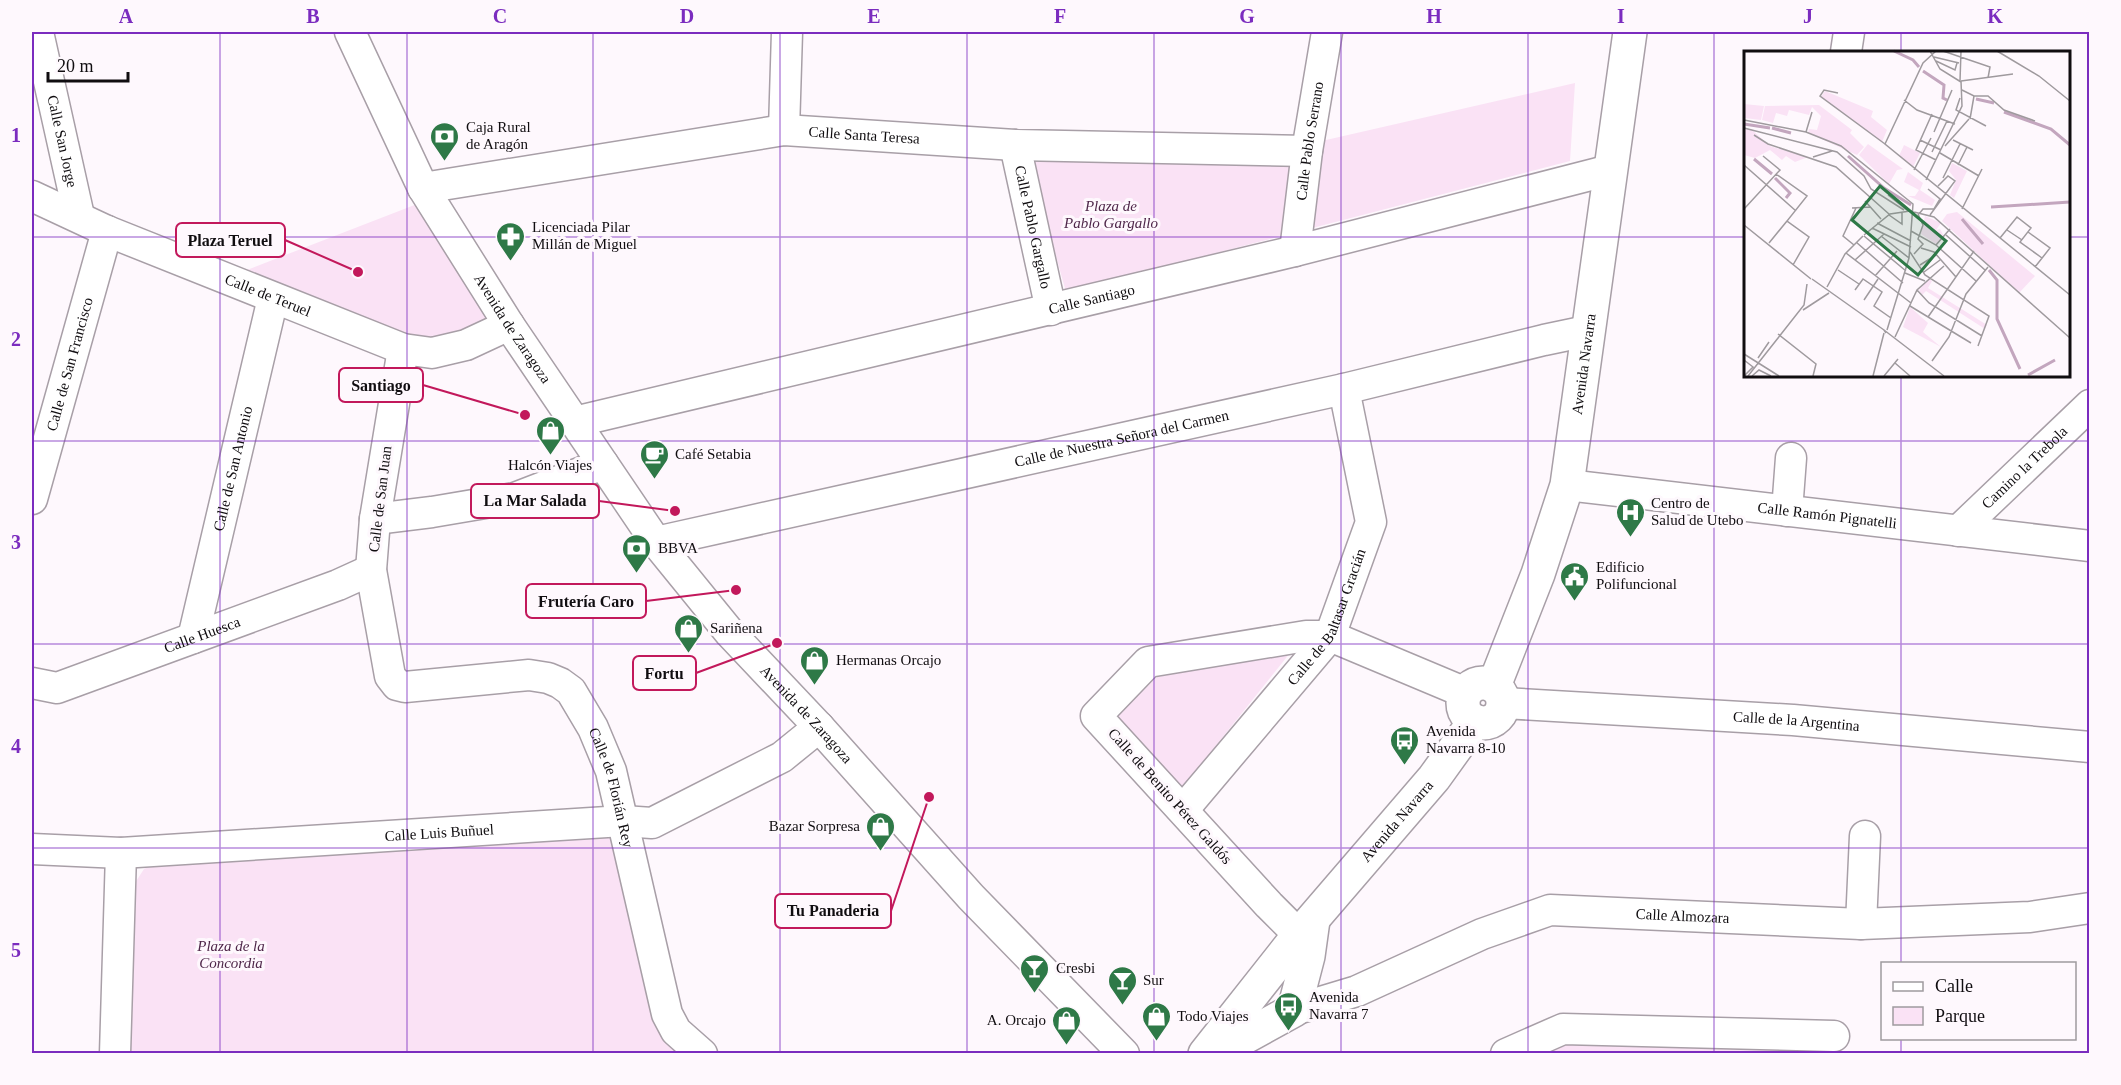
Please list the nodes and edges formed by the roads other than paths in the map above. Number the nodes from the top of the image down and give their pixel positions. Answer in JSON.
{"nodes":[{"id":1,"x":38,"y":32,"type":"edge"},
{"id":2,"x":350,"y":32,"type":"edge"},
{"id":3,"x":787,"y":32,"type":"edge"},
{"id":4,"x":1327,"y":32,"type":"edge"},
{"id":5,"x":1630,"y":32,"type":"edge"},
{"id":6,"x":1849,"y":32,"type":"edge"},
{"id":7,"x":1846,"y":51,"type":"edge"},
{"id":8,"x":784,"y":130,"type":"junction"},
{"id":9,"x":1015,"y":145,"type":"junction"},
{"id":10,"x":1307,"y":151,"type":"junction"},
{"id":11,"x":1610,"y":171,"type":"junction"},
{"id":12,"x":423,"y":188,"type":"junction"},
{"id":13,"x":32,"y":196,"type":"edge"},
{"id":14,"x":79,"y":216,"type":"junction"},
{"id":15,"x":107,"y":231,"type":"junction"},
{"id":16,"x":1295,"y":251,"type":"junction"},
{"id":17,"x":273,"y":298,"type":"junction"},
{"id":18,"x":1051,"y":310,"type":"junction"},
{"id":19,"x":509,"y":325,"type":"junction"},
{"id":20,"x":1587,"y":331,"type":"junction"},
{"id":21,"x":403,"y":349,"type":"junction"},
{"id":22,"x":1344,"y":389,"type":"junction"},
{"id":23,"x":2090,"y":405,"type":"edge"},
{"id":24,"x":574,"y":422,"type":"junction"},
{"id":25,"x":1791,"y":458,"type":"dead end"},
{"id":26,"x":603,"y":464,"type":"junction"},
{"id":27,"x":1567,"y":485,"type":"junction"},
{"id":28,"x":32,"y":499,"type":"edge"},
{"id":29,"x":1786,"y":511,"type":"junction"},
{"id":30,"x":375,"y":519,"type":"junction"},
{"id":31,"x":1958,"y":531,"type":"junction"},
{"id":32,"x":656,"y":542,"type":"junction"},
{"id":33,"x":2090,"y":546,"type":"edge"},
{"id":34,"x":371,"y":570,"type":"junction"},
{"id":35,"x":1330,"y":636,"type":"junction"},
{"id":36,"x":193,"y":638,"type":"junction"},
{"id":37,"x":32,"y":683,"type":"edge"},
{"id":38,"x":394,"y":683,"type":"joint"},
{"id":39,"x":1484,"y":701,"type":"junction"},
{"id":40,"x":819,"y":727,"type":"junction"},
{"id":41,"x":2090,"y":747,"type":"edge"},
{"id":42,"x":1183,"y":810,"type":"junction"},
{"id":43,"x":623,"y":821,"type":"junction"},
{"id":44,"x":1865,"y":836,"type":"dead end"},
{"id":45,"x":32,"y":849,"type":"edge"},
{"id":46,"x":121,"y":853,"type":"junction"},
{"id":47,"x":2090,"y":908,"type":"edge"},
{"id":48,"x":1861,"y":924,"type":"junction"},
{"id":49,"x":1306,"y":927,"type":"junction"},
{"id":50,"x":1256,"y":991,"type":"junction"},
{"id":51,"x":1288,"y":1014,"type":"junction"},
{"id":52,"x":1834,"y":1036,"type":"dead end"},
{"id":53,"x":115,"y":1053,"type":"edge"},
{"id":54,"x":702,"y":1053,"type":"edge"},
{"id":55,"x":1124,"y":1053,"type":"edge"},
{"id":56,"x":1205,"y":1053,"type":"edge"},
{"id":57,"x":1214,"y":1053,"type":"edge"},
{"id":58,"x":1506,"y":1053,"type":"edge"}],
"edges":[{"from":1,"to":14,"type":"street","name":"Calle San Jorge"},
{"from":2,"to":12,"type":"street","name":"Avenida de Zaragoza"},
{"from":3,"to":8,"type":"street"},
{"from":4,"to":10,"type":"street","name":"Calle Pablo Serrano"},
{"from":5,"to":11,"type":"street","name":"Avenida Navarra"},
{"from":6,"to":7,"type":"street"},
{"from":8,"to":9,"type":"street","name":"Calle Santa Teresa"},
{"from":8,"to":12,"type":"street","name":"Calle Santa Teresa"},
{"from":9,"to":10,"type":"street","name":"Calle Santa Teresa"},
{"from":9,"to":18,"type":"street","name":"Calle Pablo Gargallo"},
{"from":10,"to":16,"type":"street","name":"Calle Pablo Serrano"},
{"from":11,"to":16,"type":"street","name":"Calle Santiago"},
{"from":11,"to":20,"type":"street","name":"Avenida Navarra"},
{"from":12,"to":19,"type":"street","name":"Avenida de Zaragoza"},
{"from":13,"to":14,"type":"street","name":"Calle de Teruel"},
{"from":14,"to":15,"type":"street","name":"Calle de Teruel"},
{"from":15,"to":17,"type":"street","name":"Calle de Teruel"},
{"from":15,"to":28,"type":"street","name":"Calle de San Francisco"},
{"from":16,"to":18,"type":"street","name":"Calle Santiago"},
{"from":17,"to":21,"type":"street","name":"Calle de Teruel"},
{"from":17,"to":36,"type":"street","name":"Calle de San Antonio"},
{"from":18,"to":24,"type":"street","name":"Calle Santiago"},
{"from":19,"to":21,"type":"street","name":"Calle de Teruel"},
{"from":19,"to":24,"type":"street","name":"Avenida de Zaragoza"},
{"from":20,"to":22,"type":"street","name":"Calle de Nuestra Señora del Carmen"},
{"from":20,"to":27,"type":"street","name":"Avenida Navarra"},
{"from":21,"to":30,"type":"street","name":"Calle de San Juan"},
{"from":22,"to":32,"type":"street","name":"Calle de Nuestra Señora del Carmen"},
{"from":22,"to":35,"type":"street","name":"Calle de Baltasar Gracián"},
{"from":23,"to":31,"type":"street","name":"Camino la Trebola"},
{"from":24,"to":26,"type":"street","name":"Avenida de Zaragoza"},
{"from":25,"to":29,"type":"street"},
{"from":26,"to":30,"type":"street"},
{"from":26,"to":32,"type":"street","name":"Avenida de Zaragoza"},
{"from":27,"to":29,"type":"street","name":"Calle Ramón Pignatelli"},
{"from":27,"to":39,"type":"street","name":"Avenida Navarra"},
{"from":29,"to":31,"type":"street","name":"Calle Ramón Pignatelli"},
{"from":30,"to":34,"type":"street","name":"Calle de San Juan"},
{"from":31,"to":33,"type":"street","name":"Calle Ramón Pignatelli"},
{"from":32,"to":40,"type":"street","name":"Avenida de Zaragoza"},
{"from":34,"to":36,"type":"street","name":"Calle Huesca"},
{"from":34,"to":38,"type":"street","name":"Calle de San Juan"},
{"from":35,"to":39,"type":"street","name":"Calle de Benito Pérez Galdós"},
{"from":35,"to":42,"type":"street","name":"Calle de Baltasar Gracián"},
{"from":35,"to":42,"type":"street","name":"Calle de Benito Pérez Galdós"},
{"from":36,"to":37,"type":"street","name":"Calle Huesca"},
{"from":38,"to":43,"type":"street","name":"Calle de Florián Rey"},
{"from":39,"to":41,"type":"street","name":"Calle de la Argentina"},
{"from":39,"to":49,"type":"street","name":"Avenida Navarra"},
{"from":40,"to":43,"type":"street","name":"Calle Luis Buñuel"},
{"from":40,"to":55,"type":"street","name":"Avenida de Zaragoza"},
{"from":42,"to":49,"type":"street","name":"Calle de Benito Pérez Galdós"},
{"from":43,"to":46,"type":"street","name":"Calle Luis Buñuel"},
{"from":43,"to":54,"type":"street","name":"Calle de Florián Rey"},
{"from":44,"to":48,"type":"street"},
{"from":45,"to":46,"type":"street","name":"Calle Luis Buñuel"},
{"from":46,"to":53,"type":"street"},
{"from":47,"to":48,"type":"street","name":"Calle Almozara"},
{"from":48,"to":51,"type":"street","name":"Calle Almozara"},
{"from":49,"to":50,"type":"street","name":"Avenida Navarra"},
{"from":49,"to":51,"type":"street"},
{"from":50,"to":51,"type":"street"},
{"from":50,"to":56,"type":"street","name":"Avenida Navarra"},
{"from":51,"to":57,"type":"street"},
{"from":52,"to":58,"type":"street"}]}
